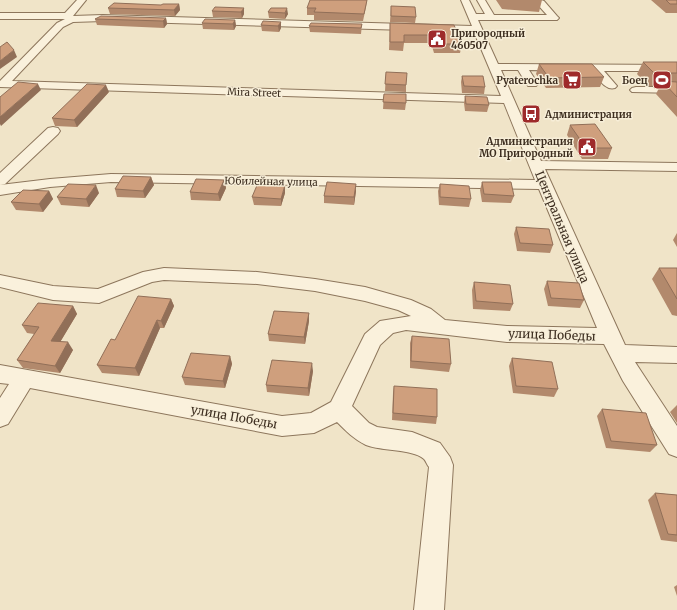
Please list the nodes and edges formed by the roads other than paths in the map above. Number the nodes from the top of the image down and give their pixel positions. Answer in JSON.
{"nodes":[{"id":1,"x":82,"y":0,"type":"edge"},
{"id":2,"x":465,"y":0,"type":"edge"},
{"id":3,"x":481,"y":0,"type":"edge"},
{"id":4,"x":520,"y":0,"type":"edge"},
{"id":5,"x":0,"y":16,"type":"edge"},
{"id":6,"x":69,"y":17,"type":"junction"},
{"id":7,"x":491,"y":17,"type":"junction"},
{"id":8,"x":475,"y":23,"type":"junction"},
{"id":9,"x":494,"y":67,"type":"junction"},
{"id":10,"x":521,"y":67,"type":"junction"},
{"id":11,"x":595,"y":67,"type":"junction"},
{"id":12,"x":677,"y":68,"type":"edge"},
{"id":13,"x":532,"y":84,"type":"dead end"},
{"id":14,"x":3,"y":86,"type":"edge"},
{"id":15,"x":611,"y":86,"type":"dead end"},
{"id":16,"x":636,"y":90,"type":"dead end"},
{"id":17,"x":677,"y":90,"type":"edge"},
{"id":18,"x":511,"y":96,"type":"junction"},
{"id":19,"x":53,"y":131,"type":"dead end"},
{"id":20,"x":535,"y":165,"type":"junction"},
{"id":21,"x":677,"y":167,"type":"edge"},
{"id":22,"x":0,"y":181,"type":"edge"},
{"id":23,"x":544,"y":185,"type":"junction"},
{"id":24,"x":21,"y":186,"type":"junction"},
{"id":25,"x":0,"y":190,"type":"edge"},
{"id":26,"x":0,"y":281,"type":"edge"},
{"id":27,"x":440,"y":326,"type":"junction"},
{"id":28,"x":614,"y":345,"type":"junction"},
{"id":29,"x":677,"y":355,"type":"edge"},
{"id":30,"x":0,"y":374,"type":"edge"},
{"id":31,"x":25,"y":378,"type":"junction"},
{"id":32,"x":339,"y":409,"type":"junction"},
{"id":33,"x":0,"y":417,"type":"edge"},
{"id":34,"x":677,"y":446,"type":"edge"},
{"id":35,"x":428,"y":610,"type":"edge"}],
"edges":[{"from":1,"to":6,"type":"street"},
{"from":2,"to":8,"type":"street","name":"Центральная улица"},
{"from":3,"to":7,"type":"street"},
{"from":4,"to":7,"type":"street"},
{"from":5,"to":6,"type":"street"},
{"from":6,"to":8,"type":"street"},
{"from":6,"to":14,"type":"street"},
{"from":7,"to":8,"type":"street"},
{"from":8,"to":9,"type":"street","name":"Центральная улица"},
{"from":9,"to":10,"type":"street"},
{"from":9,"to":18,"type":"street","name":"Центральная улица"},
{"from":10,"to":11,"type":"street"},
{"from":10,"to":13,"type":"street"},
{"from":11,"to":12,"type":"street"},
{"from":11,"to":15,"type":"street"},
{"from":14,"to":18,"type":"street","name":"Mira Street"},
{"from":16,"to":17,"type":"street"},
{"from":18,"to":20,"type":"street","name":"Центральная улица"},
{"from":19,"to":22,"type":"street"},
{"from":20,"to":21,"type":"street"},
{"from":20,"to":23,"type":"street","name":"Центральная улица"},
{"from":22,"to":24,"type":"street"},
{"from":23,"to":24,"type":"street","name":"Юбилейная улица"},
{"from":23,"to":28,"type":"street","name":"Центральная улица"},
{"from":24,"to":25,"type":"street","name":"Юбилейная улица"},
{"from":26,"to":27,"type":"street"},
{"from":27,"to":28,"type":"street","name":"улица Победы"},
{"from":27,"to":32,"type":"street","name":"улица Победы"},
{"from":28,"to":29,"type":"street","name":"улица Победы"},
{"from":28,"to":34,"type":"street","name":"Центральная улица"},
{"from":30,"to":31,"type":"street","name":"улица Победы"},
{"from":31,"to":32,"type":"street","name":"улица Победы"},
{"from":31,"to":33,"type":"street"},
{"from":32,"to":35,"type":"street"}]}
